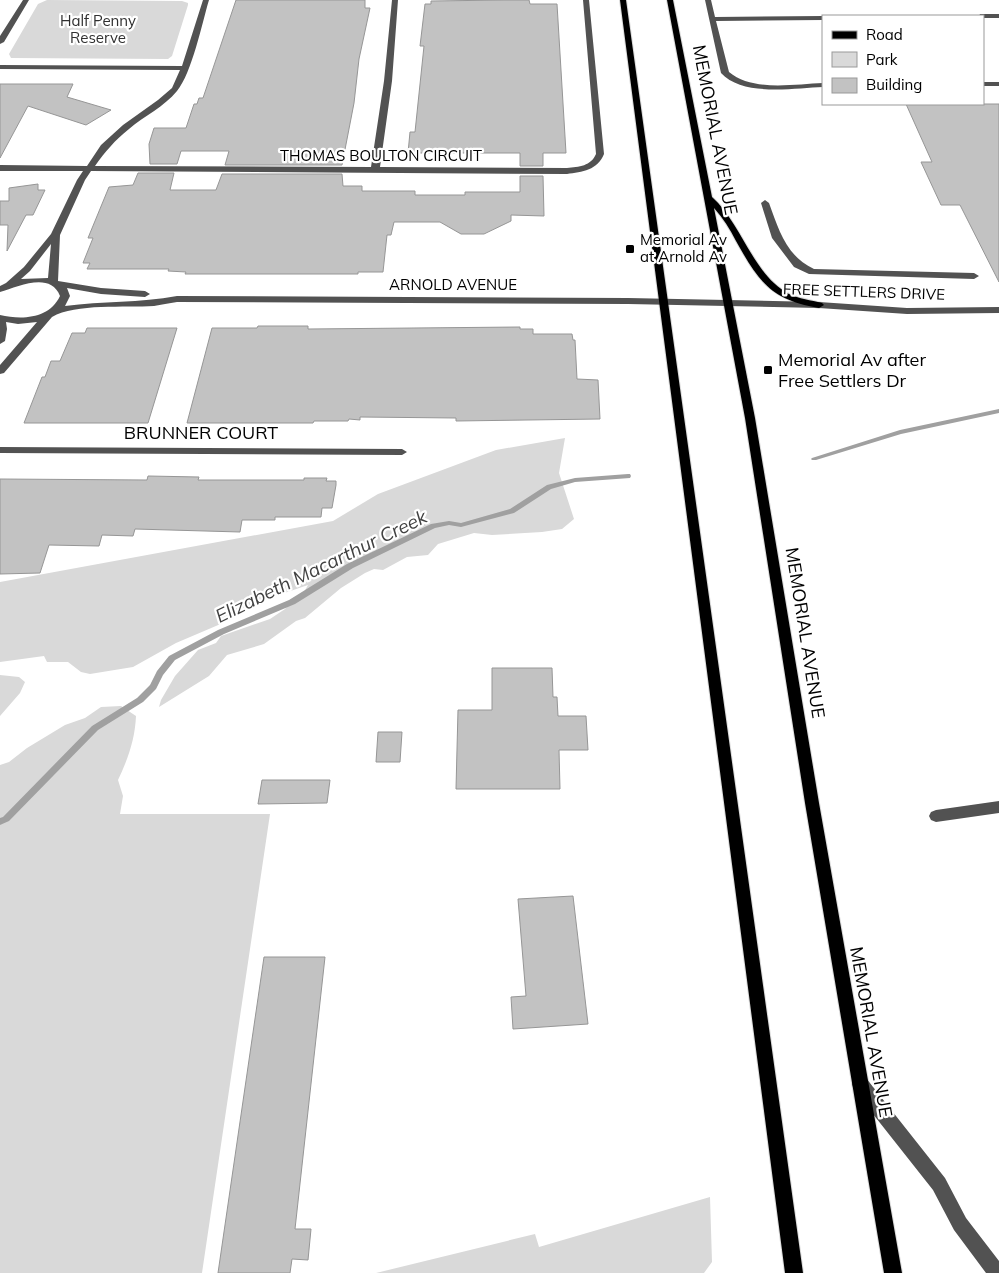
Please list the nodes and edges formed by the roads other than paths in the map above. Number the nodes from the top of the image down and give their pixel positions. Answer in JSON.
{"nodes":[{"id":1,"x":26,"y":0,"type":"edge"},
{"id":2,"x":206,"y":0,"type":"edge"},
{"id":3,"x":396,"y":0,"type":"edge"},
{"id":4,"x":586,"y":0,"type":"edge"},
{"id":5,"x":623,"y":0,"type":"edge"},
{"id":6,"x":670,"y":0,"type":"edge"},
{"id":7,"x":708,"y":0,"type":"edge"},
{"id":8,"x":984,"y":16,"type":"edge"},
{"id":9,"x":999,"y":16,"type":"edge"},
{"id":10,"x":822,"y":18,"type":"edge"},
{"id":11,"x":713,"y":19,"type":"junction"},
{"id":12,"x":0,"y":42,"type":"edge"},
{"id":13,"x":0,"y":67,"type":"edge"},
{"id":14,"x":185,"y":68,"type":"junction"},
{"id":15,"x":984,"y":84,"type":"edge"},
{"id":16,"x":999,"y":84,"type":"edge"},
{"id":17,"x":822,"y":85,"type":"edge"},
{"id":18,"x":0,"y":168,"type":"edge"},
{"id":19,"x":88,"y":168,"type":"junction"},
{"id":20,"x":375,"y":170,"type":"junction"},
{"id":21,"x":708,"y":198,"type":"junction"},
{"id":22,"x":765,"y":203,"type":"dead end"},
{"id":23,"x":55,"y":235,"type":"junction"},
{"id":24,"x":974,"y":276,"type":"dead end"},
{"id":25,"x":55,"y":283,"type":"junction"},
{"id":26,"x":4,"y":287,"type":"edge"},
{"id":27,"x":177,"y":299,"type":"junction"},
{"id":28,"x":663,"y":302,"type":"junction"},
{"id":29,"x":728,"y":303,"type":"junction"},
{"id":30,"x":819,"y":306,"type":"junction"},
{"id":31,"x":999,"y":310,"type":"edge"},
{"id":32,"x":52,"y":312,"type":"junction"},
{"id":33,"x":0,"y":318,"type":"edge"},
{"id":34,"x":0,"y":341,"type":"edge"},
{"id":35,"x":0,"y":371,"type":"edge"},
{"id":36,"x":0,"y":450,"type":"edge"},
{"id":37,"x":402,"y":452,"type":"dead end"},
{"id":38,"x":999,"y":807,"type":"edge"},
{"id":39,"x":936,"y":816,"type":"dead end"},
{"id":40,"x":859,"y":1082,"type":"junction"},
{"id":41,"x":794,"y":1273,"type":"edge"},
{"id":42,"x":892,"y":1273,"type":"edge"},
{"id":43,"x":998,"y":1273,"type":"edge"}],
"edges":[{"from":1,"to":12,"type":"street"},
{"from":2,"to":14,"type":"street"},
{"from":3,"to":20,"type":"street"},
{"from":4,"to":20,"type":"street","name":"THOMAS BOULTON CIRCUIT"},
{"from":5,"to":28,"type":"main road"},
{"from":6,"to":21,"type":"main road","name":"MEMORIAL AVENUE"},
{"from":7,"to":11,"type":"street"},
{"from":8,"to":9,"type":"street"},
{"from":10,"to":11,"type":"street"},
{"from":11,"to":17,"type":"street"},
{"from":13,"to":14,"type":"street"},
{"from":14,"to":19,"type":"street"},
{"from":15,"to":16,"type":"street"},
{"from":18,"to":19,"type":"street","name":"THOMAS BOULTON CIRCUIT"},
{"from":19,"to":20,"type":"street","name":"THOMAS BOULTON CIRCUIT"},
{"from":19,"to":23,"type":"street"},
{"from":21,"to":29,"type":"main road","name":"MEMORIAL AVENUE"},
{"from":21,"to":30,"type":"main road"},
{"from":22,"to":24,"type":"street"},
{"from":23,"to":25,"type":"street"},
{"from":23,"to":26,"type":"street"},
{"from":25,"to":26,"type":"street","name":"ARNOLD AVENUE"},
{"from":25,"to":27,"type":"street","name":"ARNOLD AVENUE"},
{"from":25,"to":32,"type":"street"},
{"from":27,"to":28,"type":"street","name":"ARNOLD AVENUE"},
{"from":27,"to":32,"type":"street","name":"ARNOLD AVENUE"},
{"from":28,"to":29,"type":"street","name":"ARNOLD AVENUE"},
{"from":28,"to":41,"type":"main road"},
{"from":29,"to":30,"type":"street","name":"FREE SETTLERS DRIVE"},
{"from":29,"to":40,"type":"main road","name":"MEMORIAL AVENUE"},
{"from":30,"to":31,"type":"street","name":"FREE SETTLERS DRIVE"},
{"from":32,"to":33,"type":"street","name":"ARNOLD AVENUE"},
{"from":32,"to":35,"type":"street"},
{"from":33,"to":34,"type":"street"},
{"from":36,"to":37,"type":"street","name":"BRUNNER COURT"},
{"from":38,"to":39,"type":"street"},
{"from":40,"to":42,"type":"main road","name":"MEMORIAL AVENUE"},
{"from":40,"to":43,"type":"street"}]}
